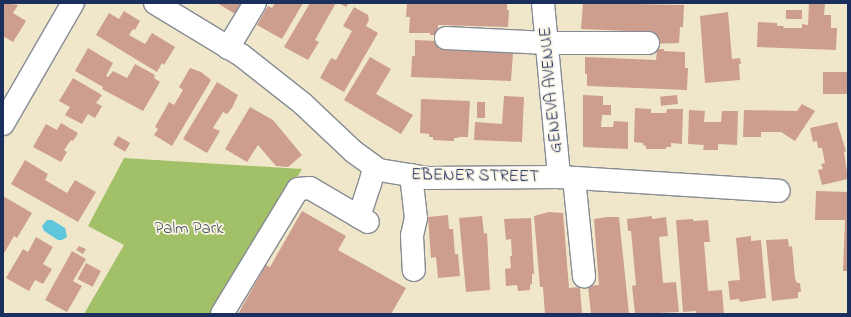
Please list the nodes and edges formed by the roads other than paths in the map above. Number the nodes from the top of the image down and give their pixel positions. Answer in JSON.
{"nodes":[{"id":1,"x":73,"y":3,"type":"edge"},
{"id":2,"x":155,"y":3,"type":"edge"},
{"id":3,"x":255,"y":3,"type":"edge"},
{"id":4,"x":543,"y":3,"type":"edge"},
{"id":5,"x":446,"y":38,"type":"dead end"},
{"id":6,"x":547,"y":43,"type":"junction"},
{"id":7,"x":648,"y":43,"type":"dead end"},
{"id":8,"x":228,"y":48,"type":"junction"},
{"id":9,"x":3,"y":124,"type":"edge"},
{"id":10,"x":374,"y":167,"type":"junction"},
{"id":11,"x":412,"y":175,"type":"junction"},
{"id":12,"x":567,"y":178,"type":"junction"},
{"id":13,"x":779,"y":191,"type":"dead end"},
{"id":14,"x":414,"y":270,"type":"dead end"},
{"id":15,"x":584,"y":276,"type":"dead end"},
{"id":16,"x":222,"y":314,"type":"edge"}],
"edges":[{"from":1,"to":9,"type":"street"},
{"from":2,"to":8,"type":"street","name":"EBENER STREET"},
{"from":3,"to":8,"type":"street"},
{"from":4,"to":6,"type":"street","name":"GENEVA AVENUE"},
{"from":5,"to":6,"type":"street"},
{"from":6,"to":7,"type":"street"},
{"from":6,"to":12,"type":"street","name":"GENEVA AVENUE"},
{"from":8,"to":10,"type":"street","name":"EBENER STREET"},
{"from":10,"to":11,"type":"street","name":"EBENER STREET"},
{"from":10,"to":16,"type":"street"},
{"from":11,"to":12,"type":"street","name":"EBENER STREET"},
{"from":11,"to":14,"type":"street"},
{"from":12,"to":13,"type":"street","name":"EBENER STREET"},
{"from":12,"to":15,"type":"street","name":"GENEVA AVENUE"}]}
